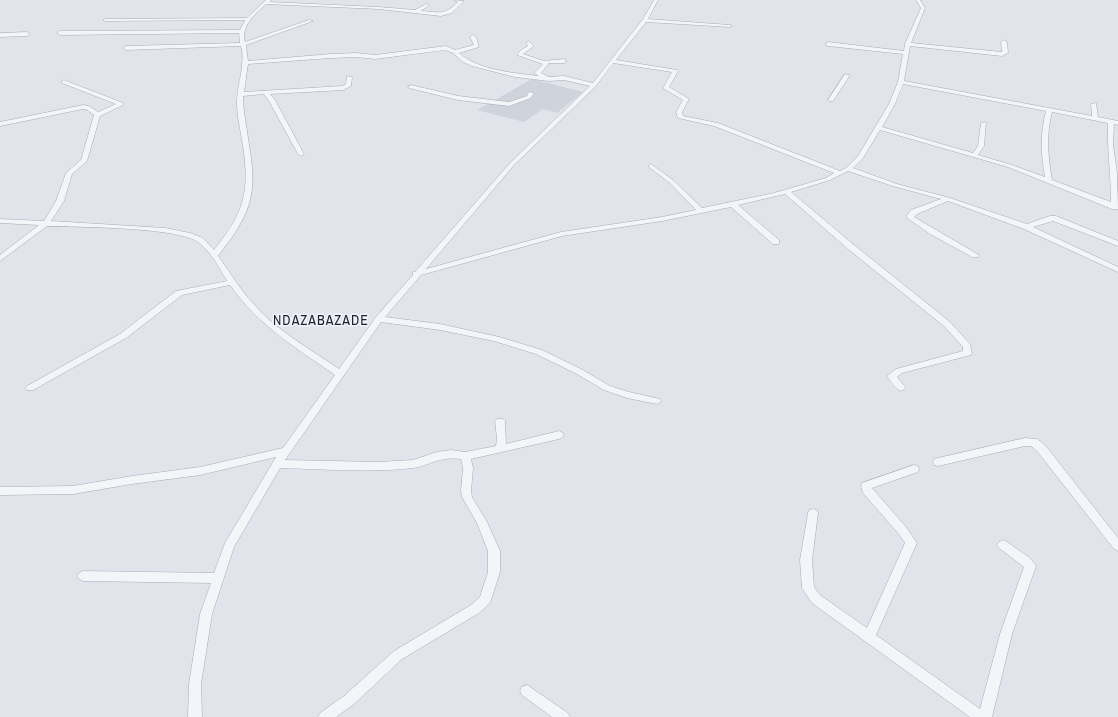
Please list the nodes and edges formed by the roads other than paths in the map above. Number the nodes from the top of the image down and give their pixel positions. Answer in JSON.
{"nodes":[{"id":1,"x":456,"y":0,"type":"edge"},
{"id":2,"x":656,"y":0,"type":"edge"},
{"id":3,"x":918,"y":0,"type":"edge"},
{"id":4,"x":267,"y":2,"type":"edge"},
{"id":5,"x":426,"y":5,"type":"dead end"},
{"id":6,"x":416,"y":12,"type":"junction"},
{"id":7,"x":247,"y":18,"type":"junction"},
{"id":8,"x":105,"y":20,"type":"dead end"},
{"id":9,"x":645,"y":20,"type":"junction"},
{"id":10,"x":311,"y":21,"type":"dead end"},
{"id":11,"x":730,"y":26,"type":"dead end"},
{"id":12,"x":242,"y":31,"type":"junction"},
{"id":13,"x":60,"y":33,"type":"dead end"},
{"id":14,"x":27,"y":34,"type":"dead end"},
{"id":15,"x":0,"y":35,"type":"edge"},
{"id":16,"x":473,"y":37,"type":"dead end"},
{"id":17,"x":1004,"y":42,"type":"dead end"},
{"id":18,"x":529,"y":43,"type":"dead end"},
{"id":19,"x":244,"y":44,"type":"junction"},
{"id":20,"x":828,"y":44,"type":"dead end"},
{"id":21,"x":908,"y":44,"type":"junction"},
{"id":22,"x":126,"y":48,"type":"dead end"},
{"id":23,"x":455,"y":52,"type":"junction"},
{"id":24,"x":906,"y":53,"type":"junction"},
{"id":25,"x":564,"y":61,"type":"dead end"},
{"id":26,"x":613,"y":61,"type":"junction"},
{"id":27,"x":545,"y":62,"type":"junction"},
{"id":28,"x":246,"y":63,"type":"junction"},
{"id":29,"x":537,"y":73,"type":"junction"},
{"id":30,"x":847,"y":75,"type":"dead end"},
{"id":31,"x":349,"y":77,"type":"dead end"},
{"id":32,"x":529,"y":77,"type":"junction"},
{"id":33,"x":549,"y":79,"type":"junction"},
{"id":34,"x":64,"y":82,"type":"dead end"},
{"id":35,"x":901,"y":82,"type":"junction"},
{"id":36,"x":594,"y":85,"type":"junction"},
{"id":37,"x":411,"y":87,"type":"dead end"},
{"id":38,"x":265,"y":92,"type":"junction"},
{"id":39,"x":531,"y":93,"type":"dead end"},
{"id":40,"x":242,"y":94,"type":"junction"},
{"id":41,"x":831,"y":100,"type":"dead end"},
{"id":42,"x":1094,"y":104,"type":"dead end"},
{"id":43,"x":1049,"y":111,"type":"junction"},
{"id":44,"x":97,"y":115,"type":"junction"},
{"id":45,"x":1095,"y":119,"type":"junction"},
{"id":46,"x":1114,"y":123,"type":"edge"},
{"id":47,"x":0,"y":124,"type":"edge"},
{"id":48,"x":984,"y":124,"type":"dead end"},
{"id":49,"x":879,"y":128,"type":"junction"},
{"id":50,"x":301,"y":154,"type":"dead end"},
{"id":51,"x":975,"y":155,"type":"junction"},
{"id":52,"x":651,"y":166,"type":"dead end"},
{"id":53,"x":848,"y":169,"type":"junction"},
{"id":54,"x":840,"y":174,"type":"junction"},
{"id":55,"x":1049,"y":181,"type":"junction"},
{"id":56,"x":786,"y":192,"type":"junction"},
{"id":57,"x":948,"y":199,"type":"junction"},
{"id":58,"x":732,"y":204,"type":"junction"},
{"id":59,"x":1116,"y":207,"type":"edge"},
{"id":60,"x":701,"y":211,"type":"junction"},
{"id":61,"x":0,"y":221,"type":"edge"},
{"id":62,"x":46,"y":223,"type":"junction"},
{"id":63,"x":1027,"y":227,"type":"junction"},
{"id":64,"x":776,"y":242,"type":"dead end"},
{"id":65,"x":1118,"y":244,"type":"edge"},
{"id":66,"x":976,"y":255,"type":"dead end"},
{"id":67,"x":214,"y":256,"type":"junction"},
{"id":68,"x":0,"y":258,"type":"edge"},
{"id":69,"x":1118,"y":270,"type":"edge"},
{"id":70,"x":416,"y":274,"type":"junction"},
{"id":71,"x":232,"y":282,"type":"junction"},
{"id":72,"x":379,"y":319,"type":"junction"},
{"id":73,"x":340,"y":374,"type":"junction"},
{"id":74,"x":30,"y":388,"type":"dead end"},
{"id":75,"x":901,"y":388,"type":"dead end"},
{"id":76,"x":657,"y":401,"type":"dead end"},
{"id":77,"x":500,"y":422,"type":"dead end"},
{"id":78,"x":558,"y":435,"type":"dead end"},
{"id":79,"x":501,"y":449,"type":"junction"},
{"id":80,"x":286,"y":451,"type":"junction"},
{"id":81,"x":465,"y":456,"type":"junction"},
{"id":82,"x":938,"y":462,"type":"dead end"},
{"id":83,"x":277,"y":464,"type":"junction"},
{"id":84,"x":914,"y":469,"type":"dead end"},
{"id":85,"x":0,"y":491,"type":"edge"},
{"id":86,"x":813,"y":513,"type":"dead end"},
{"id":87,"x":1003,"y":545,"type":"dead end"},
{"id":88,"x":1118,"y":546,"type":"edge"},
{"id":89,"x":83,"y":576,"type":"dead end"},
{"id":90,"x":218,"y":578,"type":"junction"},
{"id":91,"x":869,"y":637,"type":"junction"},
{"id":92,"x":527,"y":691,"type":"dead end"},
{"id":93,"x":195,"y":717,"type":"edge"},
{"id":94,"x":325,"y":717,"type":"edge"},
{"id":95,"x":563,"y":717,"type":"edge"},
{"id":96,"x":981,"y":717,"type":"edge"},
{"id":97,"x":985,"y":717,"type":"edge"}],
"edges":[{"from":1,"to":6,"type":"street"},
{"from":2,"to":9,"type":"street"},
{"from":3,"to":21,"type":"street"},
{"from":4,"to":6,"type":"street"},
{"from":4,"to":7,"type":"street"},
{"from":5,"to":6,"type":"street"},
{"from":7,"to":8,"type":"street"},
{"from":7,"to":12,"type":"street"},
{"from":9,"to":11,"type":"street"},
{"from":9,"to":26,"type":"street"},
{"from":10,"to":19,"type":"street"},
{"from":12,"to":13,"type":"street"},
{"from":12,"to":19,"type":"street"},
{"from":14,"to":15,"type":"street"},
{"from":16,"to":23,"type":"street"},
{"from":17,"to":21,"type":"street"},
{"from":18,"to":27,"type":"street"},
{"from":19,"to":22,"type":"street"},
{"from":19,"to":28,"type":"street"},
{"from":20,"to":24,"type":"street"},
{"from":21,"to":24,"type":"street"},
{"from":23,"to":28,"type":"street"},
{"from":23,"to":32,"type":"street"},
{"from":24,"to":35,"type":"street"},
{"from":25,"to":27,"type":"street"},
{"from":26,"to":36,"type":"street"},
{"from":26,"to":54,"type":"street"},
{"from":27,"to":29,"type":"street"},
{"from":28,"to":40,"type":"street"},
{"from":29,"to":32,"type":"street"},
{"from":29,"to":33,"type":"street"},
{"from":30,"to":41,"type":"street"},
{"from":31,"to":38,"type":"street"},
{"from":32,"to":33,"type":"street"},
{"from":33,"to":36,"type":"street"},
{"from":34,"to":44,"type":"street"},
{"from":35,"to":43,"type":"street"},
{"from":35,"to":49,"type":"street"},
{"from":36,"to":70,"type":"street"},
{"from":37,"to":39,"type":"street"},
{"from":38,"to":40,"type":"street"},
{"from":38,"to":50,"type":"street"},
{"from":40,"to":67,"type":"street"},
{"from":42,"to":45,"type":"street"},
{"from":43,"to":45,"type":"street"},
{"from":43,"to":55,"type":"street"},
{"from":44,"to":47,"type":"street"},
{"from":44,"to":62,"type":"street"},
{"from":45,"to":46,"type":"street"},
{"from":46,"to":59,"type":"street"},
{"from":48,"to":51,"type":"street"},
{"from":49,"to":51,"type":"street"},
{"from":49,"to":53,"type":"street"},
{"from":51,"to":55,"type":"street"},
{"from":52,"to":60,"type":"street"},
{"from":53,"to":54,"type":"street"},
{"from":53,"to":57,"type":"street"},
{"from":54,"to":56,"type":"street"},
{"from":55,"to":59,"type":"street"},
{"from":56,"to":58,"type":"street"},
{"from":56,"to":75,"type":"street"},
{"from":57,"to":63,"type":"street"},
{"from":57,"to":66,"type":"street"},
{"from":58,"to":60,"type":"street"},
{"from":58,"to":64,"type":"street"},
{"from":60,"to":70,"type":"street"},
{"from":61,"to":62,"type":"street"},
{"from":62,"to":67,"type":"street"},
{"from":62,"to":68,"type":"street"},
{"from":63,"to":65,"type":"street"},
{"from":63,"to":69,"type":"street"},
{"from":67,"to":71,"type":"street"},
{"from":70,"to":72,"type":"street"},
{"from":71,"to":73,"type":"street"},
{"from":71,"to":74,"type":"street"},
{"from":72,"to":73,"type":"street"},
{"from":72,"to":76,"type":"street"},
{"from":73,"to":80,"type":"street"},
{"from":77,"to":79,"type":"street"},
{"from":78,"to":79,"type":"street"},
{"from":79,"to":81,"type":"street"},
{"from":80,"to":83,"type":"street"},
{"from":80,"to":85,"type":"street"},
{"from":81,"to":83,"type":"street"},
{"from":81,"to":94,"type":"street"},
{"from":82,"to":88,"type":"street"},
{"from":83,"to":90,"type":"street"},
{"from":84,"to":91,"type":"street"},
{"from":86,"to":91,"type":"street"},
{"from":87,"to":97,"type":"street"},
{"from":89,"to":90,"type":"street"},
{"from":90,"to":93,"type":"street"},
{"from":91,"to":96,"type":"street"},
{"from":92,"to":95,"type":"street"}]}
